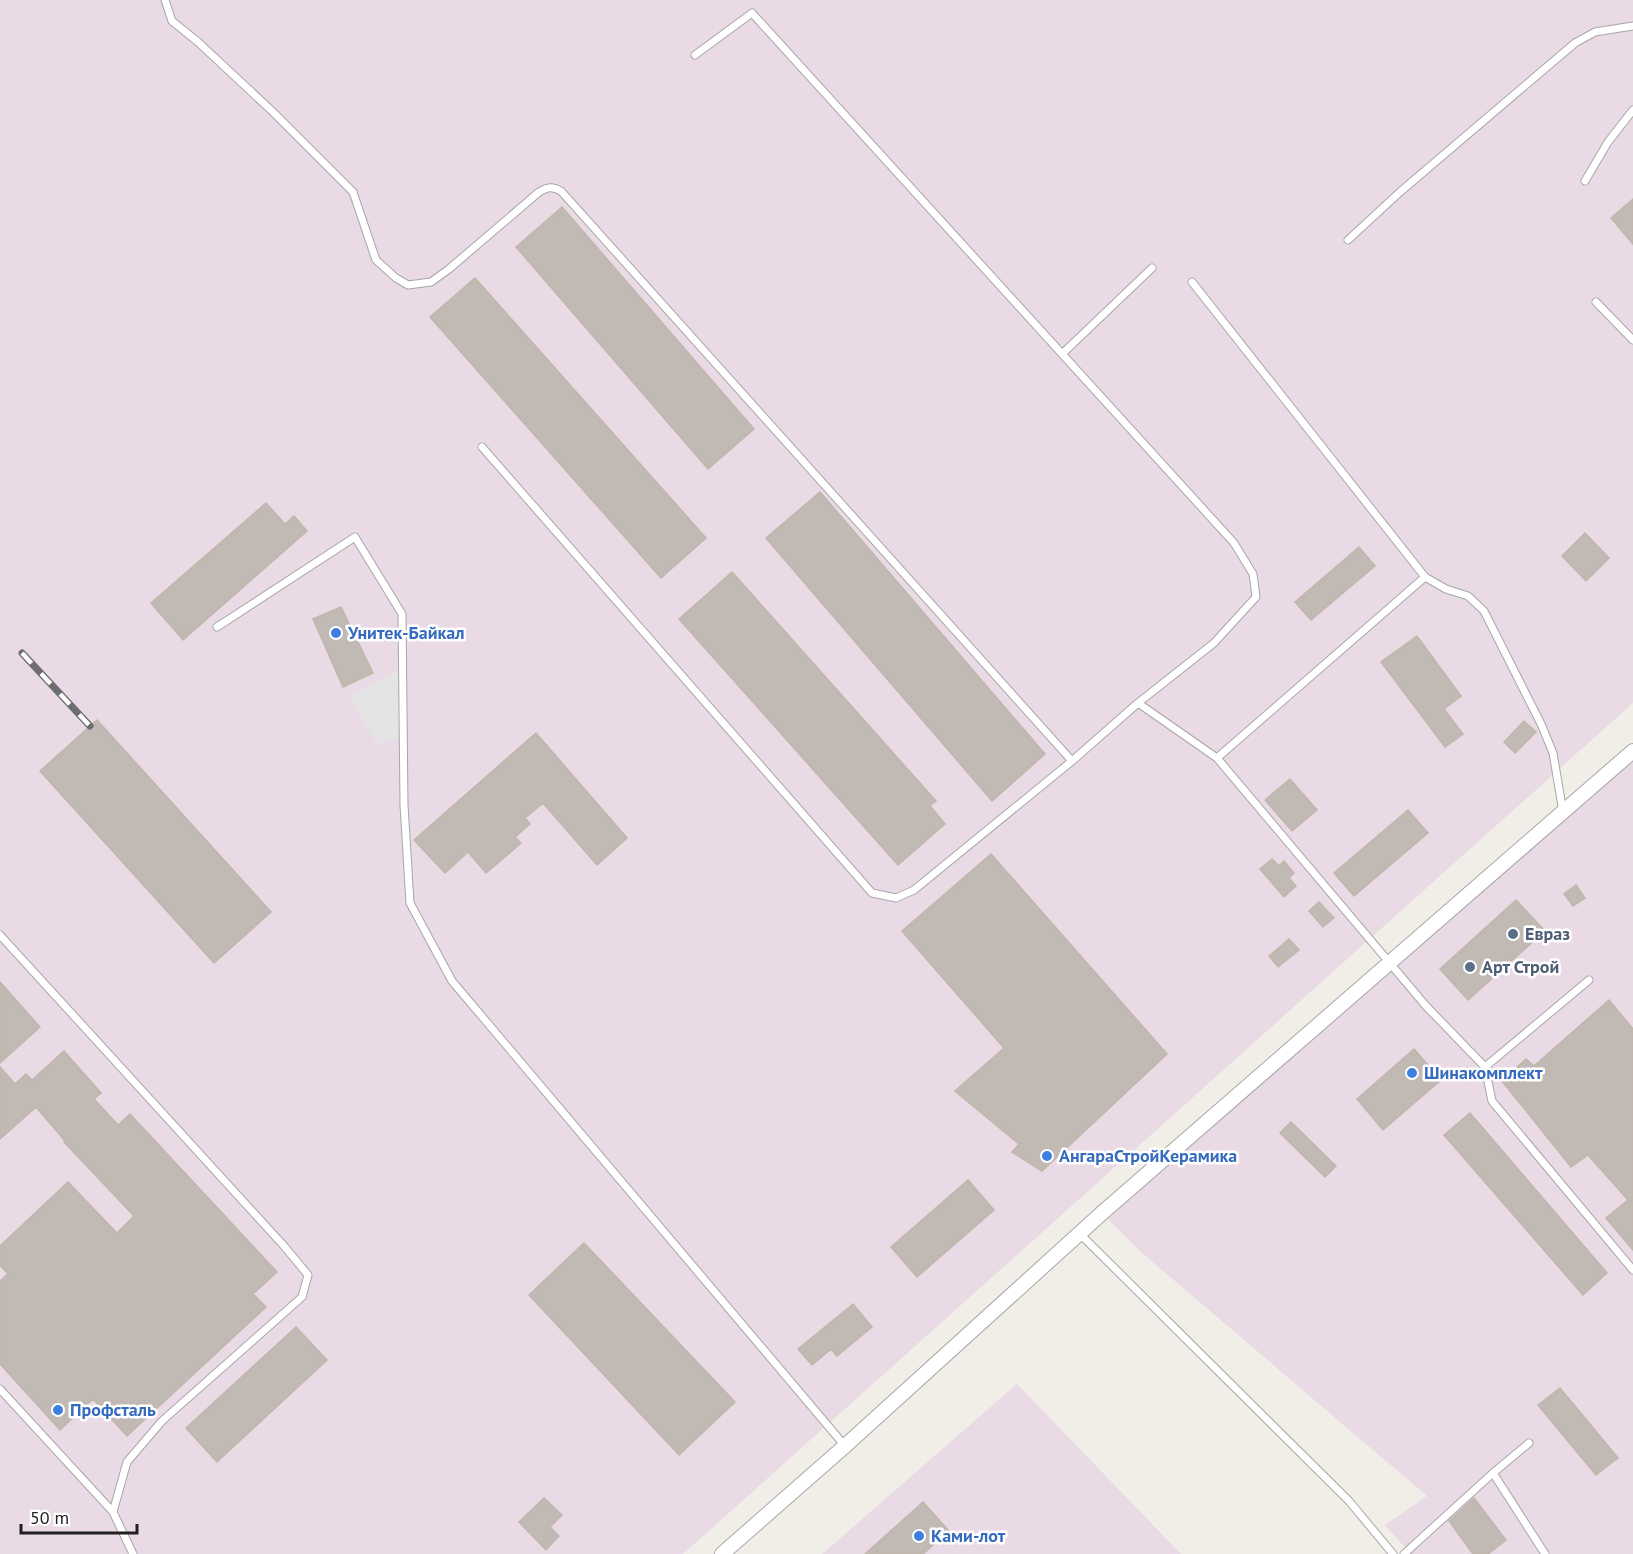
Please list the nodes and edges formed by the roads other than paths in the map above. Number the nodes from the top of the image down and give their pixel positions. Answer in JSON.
{"nodes":[{"id":1,"x":165,"y":0,"type":"edge"},
{"id":2,"x":1633,"y":27,"type":"edge"},
{"id":3,"x":694,"y":55,"type":"dead end"},
{"id":4,"x":1633,"y":110,"type":"edge"},
{"id":5,"x":1585,"y":181,"type":"dead end"},
{"id":6,"x":1348,"y":240,"type":"dead end"},
{"id":7,"x":1152,"y":268,"type":"dead end"},
{"id":8,"x":1192,"y":282,"type":"dead end"},
{"id":9,"x":1596,"y":302,"type":"dead end"},
{"id":10,"x":1633,"y":340,"type":"edge"},
{"id":11,"x":1062,"y":354,"type":"junction"},
{"id":12,"x":482,"y":447,"type":"dead end"},
{"id":13,"x":1425,"y":577,"type":"junction"},
{"id":14,"x":218,"y":627,"type":"dead end"},
{"id":15,"x":1138,"y":703,"type":"junction"},
{"id":16,"x":1633,"y":751,"type":"edge"},
{"id":17,"x":1217,"y":758,"type":"junction"},
{"id":18,"x":1072,"y":761,"type":"junction"},
{"id":19,"x":1563,"y":812,"type":"junction"},
{"id":20,"x":0,"y":935,"type":"edge"},
{"id":21,"x":1389,"y":963,"type":"junction"},
{"id":22,"x":1589,"y":980,"type":"dead end"},
{"id":23,"x":1485,"y":1067,"type":"junction"},
{"id":24,"x":1079,"y":1233,"type":"junction"},
{"id":25,"x":1633,"y":1270,"type":"edge"},
{"id":26,"x":0,"y":1389,"type":"edge"},
{"id":27,"x":1529,"y":1443,"type":"dead end"},
{"id":28,"x":845,"y":1446,"type":"junction"},
{"id":29,"x":1493,"y":1473,"type":"junction"},
{"id":30,"x":113,"y":1512,"type":"junction"},
{"id":31,"x":133,"y":1554,"type":"edge"},
{"id":32,"x":722,"y":1554,"type":"edge"},
{"id":33,"x":1393,"y":1554,"type":"edge"},
{"id":34,"x":1404,"y":1554,"type":"edge"},
{"id":35,"x":1545,"y":1554,"type":"edge"}],
"edges":[{"from":1,"to":18,"type":"lane"},
{"from":2,"to":6,"type":"lane"},
{"from":3,"to":11,"type":"lane"},
{"from":4,"to":5,"type":"lane"},
{"from":7,"to":11,"type":"lane"},
{"from":8,"to":13,"type":"lane"},
{"from":9,"to":10,"type":"lane"},
{"from":11,"to":15,"type":"lane"},
{"from":12,"to":18,"type":"lane"},
{"from":13,"to":17,"type":"lane"},
{"from":13,"to":19,"type":"lane"},
{"from":14,"to":28,"type":"lane"},
{"from":15,"to":17,"type":"lane"},
{"from":15,"to":18,"type":"lane"},
{"from":16,"to":19,"type":"street"},
{"from":17,"to":21,"type":"lane"},
{"from":19,"to":21,"type":"street"},
{"from":20,"to":30,"type":"lane"},
{"from":21,"to":23,"type":"lane"},
{"from":21,"to":24,"type":"street"},
{"from":22,"to":23,"type":"lane"},
{"from":23,"to":25,"type":"lane"},
{"from":24,"to":28,"type":"street"},
{"from":24,"to":33,"type":"lane"},
{"from":26,"to":30,"type":"lane"},
{"from":27,"to":29,"type":"lane"},
{"from":28,"to":32,"type":"street"},
{"from":29,"to":34,"type":"lane"},
{"from":29,"to":35,"type":"lane"},
{"from":30,"to":31,"type":"lane"}]}
